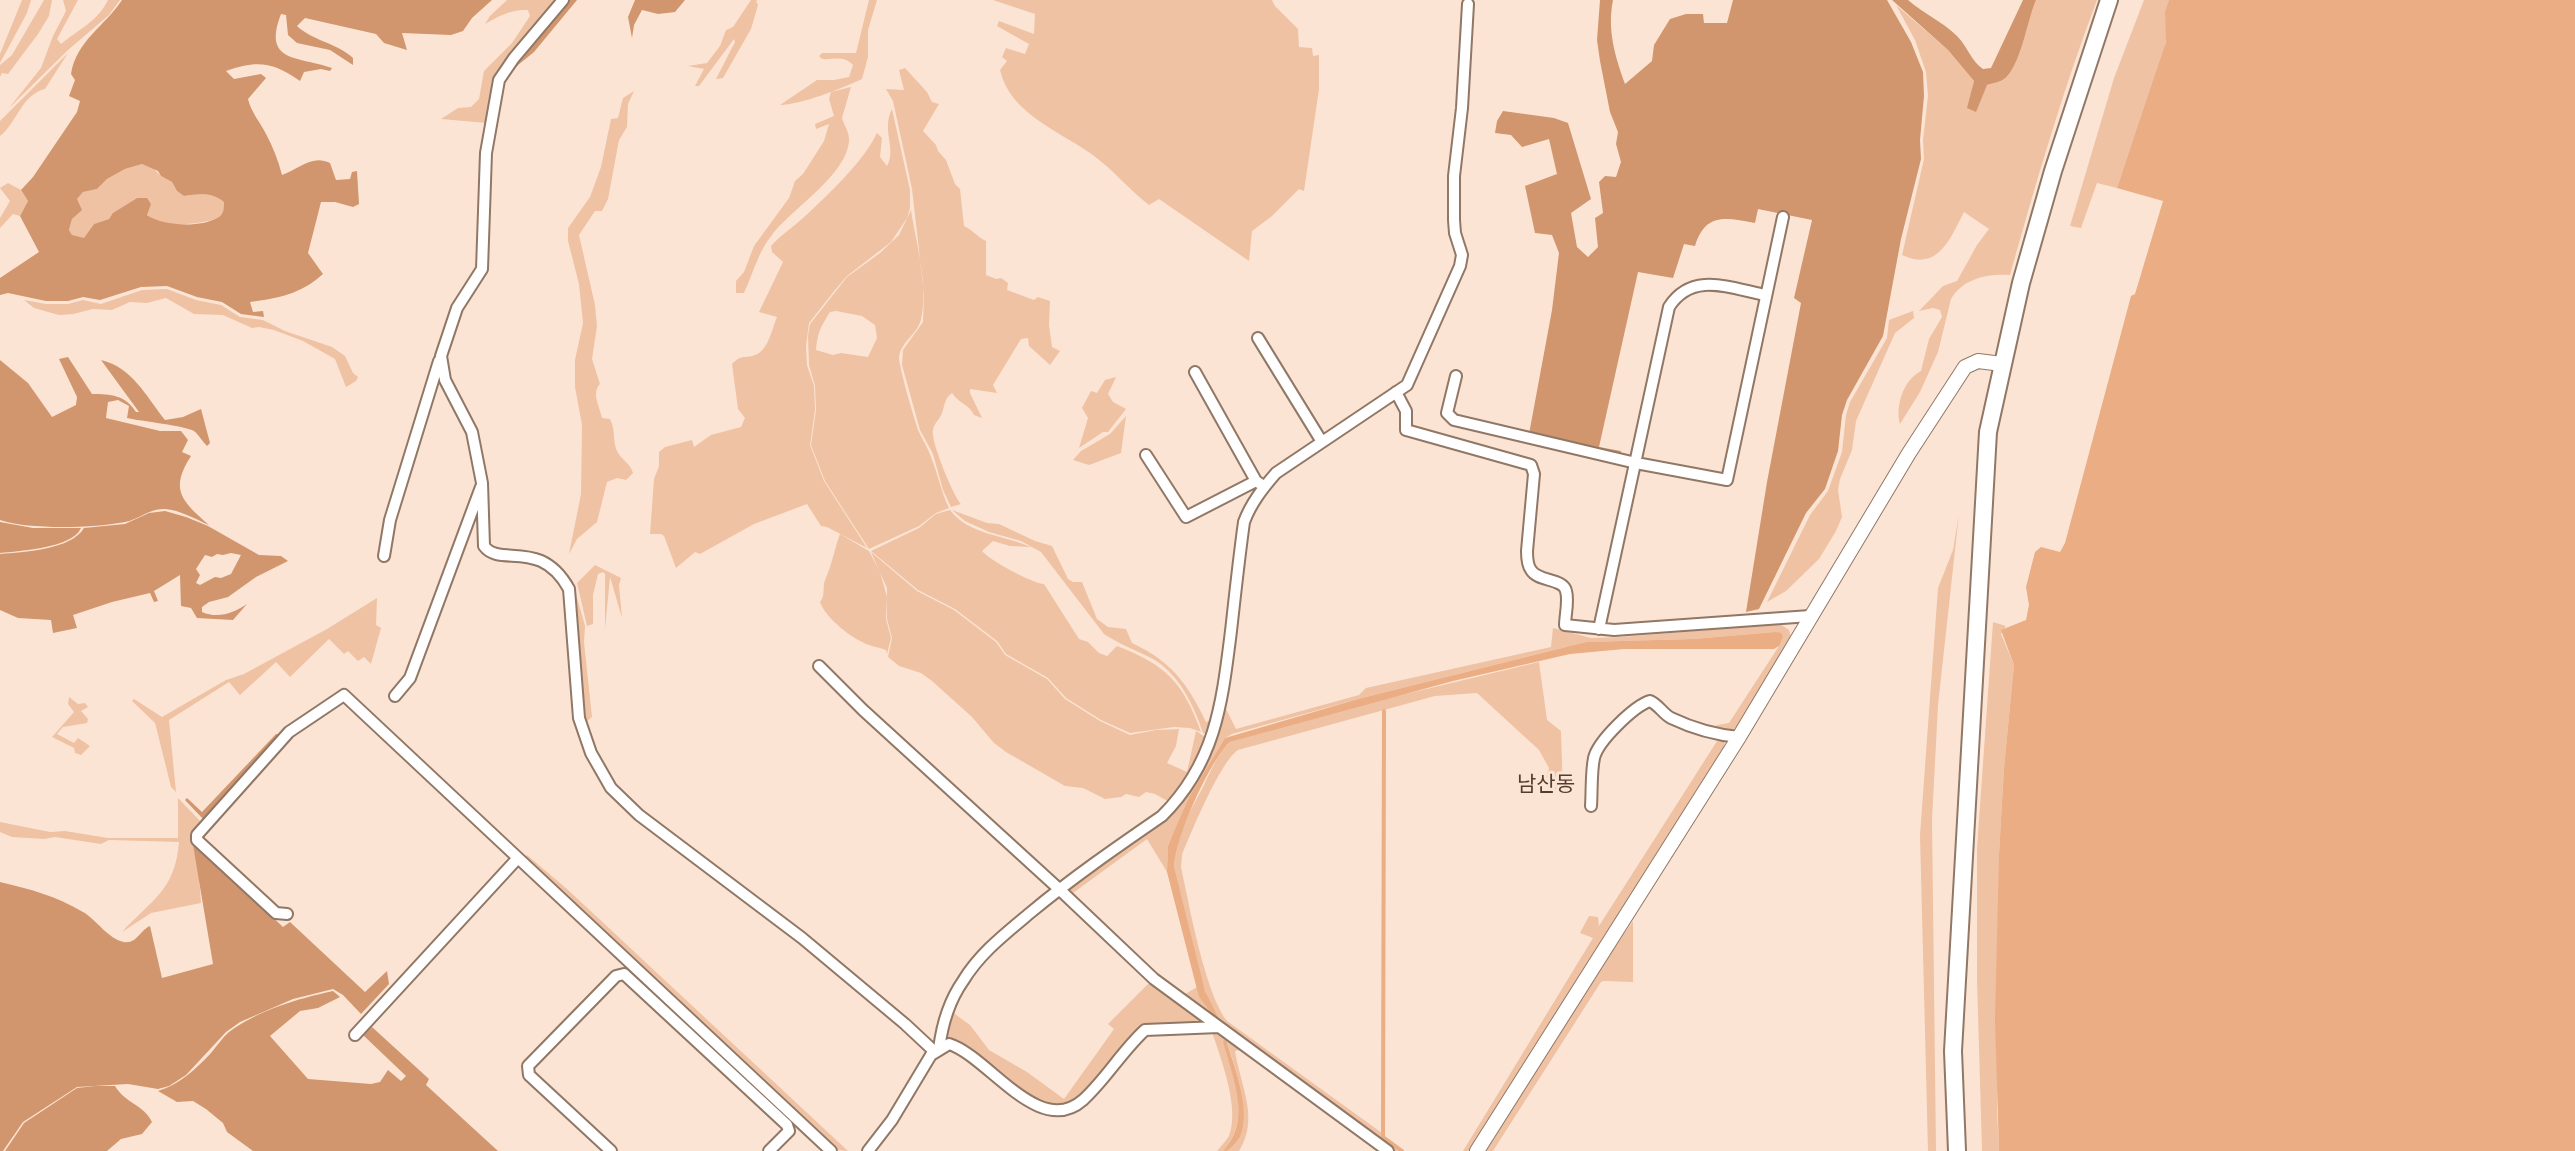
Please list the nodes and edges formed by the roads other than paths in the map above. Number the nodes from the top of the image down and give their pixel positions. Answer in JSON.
{"nodes":[{"id":1,"x":562,"y":0,"type":"edge"},
{"id":2,"x":2109,"y":0,"type":"edge"},
{"id":3,"x":1468,"y":4,"type":"dead end"},
{"id":4,"x":1783,"y":217,"type":"dead end"},
{"id":5,"x":1765,"y":295,"type":"junction"},
{"id":6,"x":1258,"y":338,"type":"dead end"},
{"id":7,"x":441,"y":356,"type":"junction"},
{"id":8,"x":2002,"y":364,"type":"junction"},
{"id":9,"x":1195,"y":372,"type":"dead end"},
{"id":10,"x":1456,"y":376,"type":"dead end"},
{"id":11,"x":1396,"y":392,"type":"junction"},
{"id":12,"x":1322,"y":442,"type":"junction"},
{"id":13,"x":1146,"y":455,"type":"dead end"},
{"id":14,"x":1636,"y":463,"type":"junction"},
{"id":15,"x":482,"y":483,"type":"junction"},
{"id":16,"x":1260,"y":483,"type":"junction"},
{"id":17,"x":384,"y":556,"type":"dead end"},
{"id":18,"x":1810,"y":616,"type":"junction"},
{"id":19,"x":1599,"y":629,"type":"junction"},
{"id":20,"x":819,"y":666,"type":"dead end"},
{"id":21,"x":395,"y":696,"type":"dead end"},
{"id":22,"x":1739,"y":736,"type":"junction"},
{"id":23,"x":1591,"y":806,"type":"dead end"},
{"id":24,"x":517,"y":859,"type":"junction"},
{"id":25,"x":1059,"y":889,"type":"junction"},
{"id":26,"x":287,"y":914,"type":"dead end"},
{"id":27,"x":1219,"y":1027,"type":"junction"},
{"id":28,"x":355,"y":1035,"type":"dead end"},
{"id":29,"x":937,"y":1051,"type":"junction"},
{"id":30,"x":611,"y":1151,"type":"edge"},
{"id":31,"x":769,"y":1151,"type":"edge"},
{"id":32,"x":831,"y":1151,"type":"edge"},
{"id":33,"x":868,"y":1151,"type":"edge"},
{"id":34,"x":1388,"y":1151,"type":"edge"},
{"id":35,"x":1477,"y":1151,"type":"edge"},
{"id":36,"x":1957,"y":1151,"type":"edge"}],
"edges":[{"from":1,"to":7,"type":"street"},
{"from":2,"to":8,"type":"highway"},
{"from":3,"to":11,"type":"street"},
{"from":4,"to":5,"type":"street"},
{"from":5,"to":14,"type":"street"},
{"from":5,"to":14,"type":"street"},
{"from":6,"to":12,"type":"street"},
{"from":7,"to":15,"type":"street"},
{"from":7,"to":17,"type":"street"},
{"from":8,"to":18,"type":"main road"},
{"from":8,"to":36,"type":"highway"},
{"from":9,"to":16,"type":"street"},
{"from":10,"to":14,"type":"street"},
{"from":11,"to":12,"type":"street"},
{"from":11,"to":19,"type":"street"},
{"from":12,"to":16,"type":"street"},
{"from":13,"to":16,"type":"street"},
{"from":14,"to":19,"type":"street"},
{"from":15,"to":21,"type":"street"},
{"from":15,"to":29,"type":"street"},
{"from":16,"to":25,"type":"street"},
{"from":18,"to":19,"type":"street"},
{"from":18,"to":22,"type":"main road"},
{"from":20,"to":25,"type":"street"},
{"from":22,"to":23,"type":"street"},
{"from":22,"to":35,"type":"main road"},
{"from":24,"to":26,"type":"street"},
{"from":24,"to":28,"type":"street"},
{"from":24,"to":32,"type":"street"},
{"from":25,"to":27,"type":"street"},
{"from":25,"to":29,"type":"street"},
{"from":27,"to":29,"type":"street"},
{"from":27,"to":34,"type":"street"},
{"from":29,"to":33,"type":"street"},
{"from":30,"to":31,"type":"street"}]}
